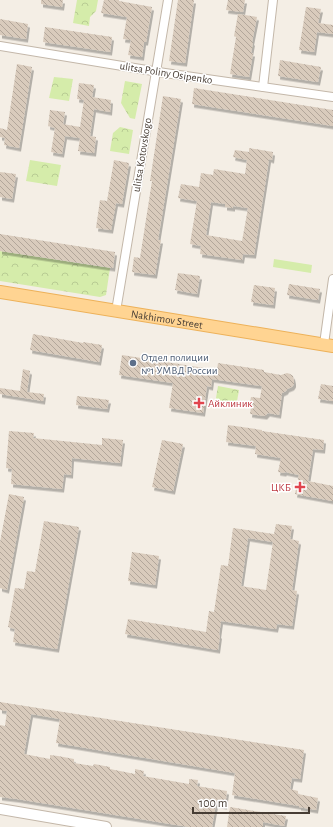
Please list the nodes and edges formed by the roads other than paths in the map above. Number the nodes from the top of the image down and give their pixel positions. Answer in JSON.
{"nodes":[{"id":1,"x":168,"y":0,"type":"edge"},
{"id":2,"x":273,"y":0,"type":"edge"},
{"id":3,"x":0,"y":46,"type":"edge"},
{"id":4,"x":156,"y":72,"type":"junction"},
{"id":5,"x":263,"y":87,"type":"junction"},
{"id":6,"x":333,"y":97,"type":"edge"},
{"id":7,"x":333,"y":279,"type":"edge"},
{"id":8,"x":0,"y":292,"type":"edge"},
{"id":9,"x":116,"y":311,"type":"junction"},
{"id":10,"x":328,"y":345,"type":"edge"},
{"id":11,"x":0,"y":810,"type":"edge"},
{"id":12,"x":106,"y":827,"type":"edge"}],
"edges":[{"from":1,"to":4,"type":"street","name":"ulitsa Kotovskogo"},
{"from":2,"to":5,"type":"street"},
{"from":3,"to":4,"type":"street","name":"ulitsa Poliny Osipenko"},
{"from":4,"to":5,"type":"street","name":"ulitsa Poliny Osipenko"},
{"from":4,"to":9,"type":"street","name":"ulitsa Kotovskogo"},
{"from":5,"to":6,"type":"street","name":"ulitsa Poliny Osipenko"},
{"from":7,"to":10,"type":"street"},
{"from":8,"to":9,"type":"main road","name":"Nakhimov Street"},
{"from":9,"to":10,"type":"main road","name":"Nakhimov Street"},
{"from":11,"to":12,"type":"street"}]}
